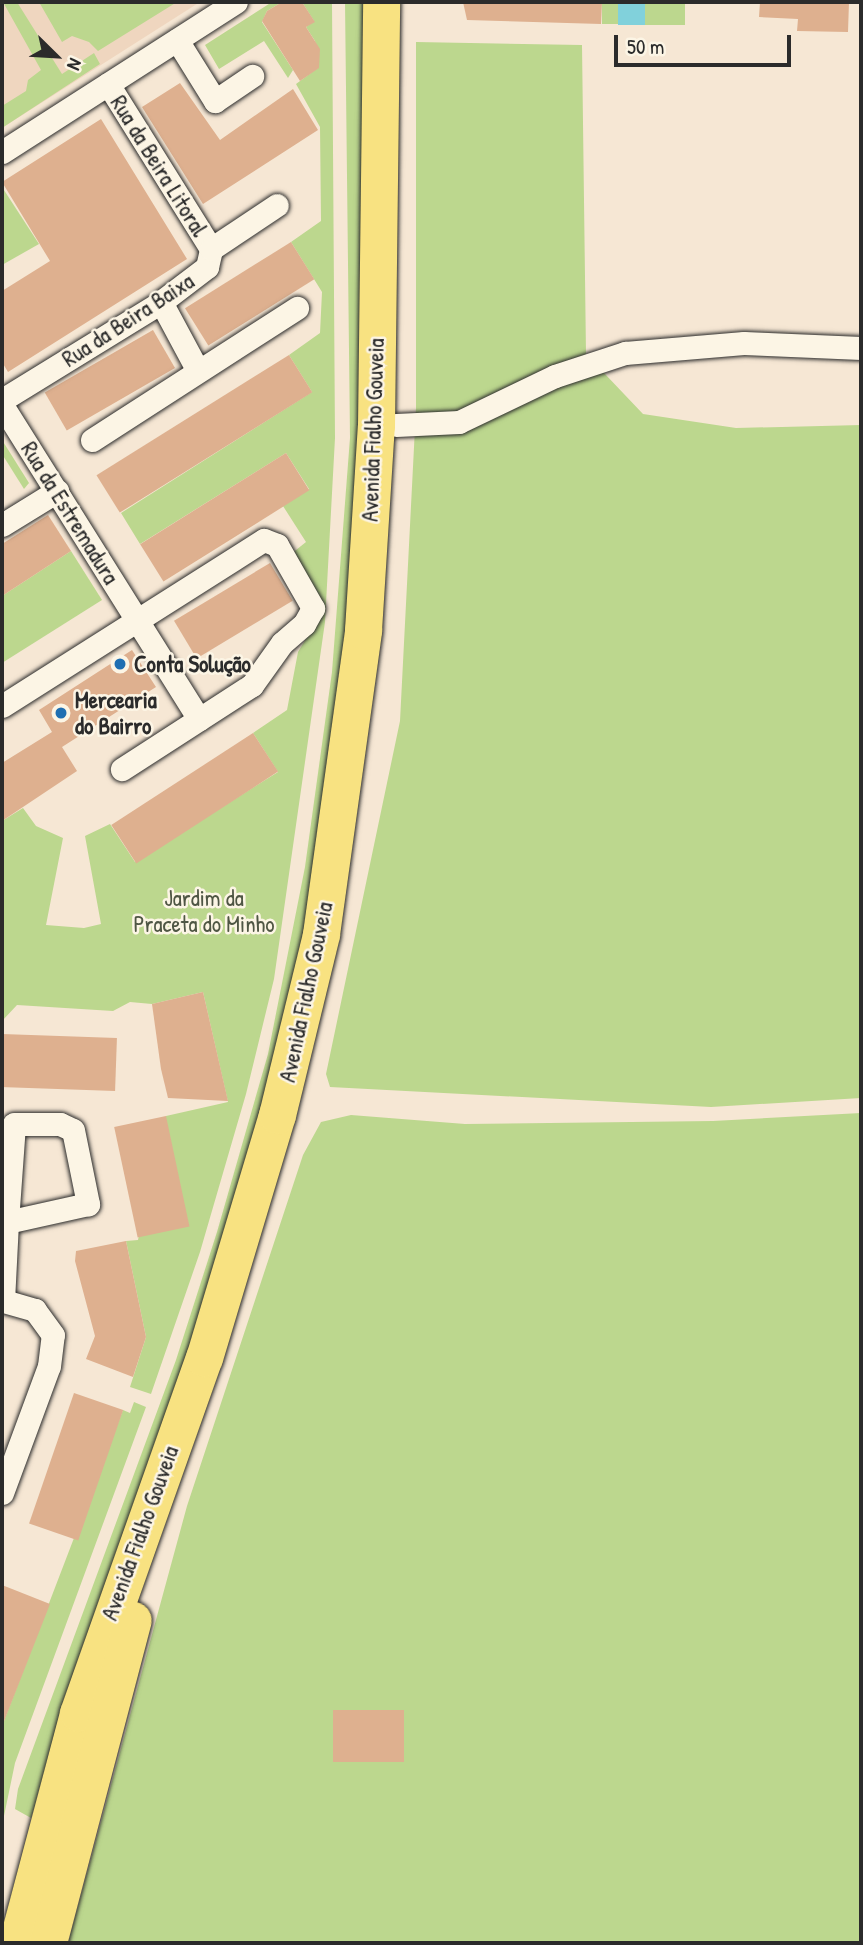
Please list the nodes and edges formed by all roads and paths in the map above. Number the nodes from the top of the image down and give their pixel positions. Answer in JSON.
{"nodes":[{"id":1,"x":236,"y":2,"type":"edge"},
{"id":2,"x":381,"y":2,"type":"edge"},
{"id":3,"x":402,"y":2,"type":"edge"},
{"id":4,"x":177,"y":40,"type":"junction"},
{"id":5,"x":252,"y":76,"type":"dead end"},
{"id":6,"x":108,"y":84,"type":"junction"},
{"id":7,"x":2,"y":152,"type":"edge"},
{"id":8,"x":277,"y":205,"type":"dead end"},
{"id":9,"x":211,"y":249,"type":"junction"},
{"id":10,"x":161,"y":302,"type":"junction"},
{"id":11,"x":298,"y":308,"type":"dead end"},
{"id":12,"x":861,"y":348,"type":"edge"},
{"id":13,"x":198,"y":371,"type":"junction"},
{"id":14,"x":2,"y":403,"type":"edge"},
{"id":15,"x":396,"y":425,"type":"junction"},
{"id":16,"x":92,"y":440,"type":"dead end"},
{"id":17,"x":57,"y":491,"type":"junction"},
{"id":18,"x":2,"y":525,"type":"edge"},
{"id":19,"x":137,"y":621,"type":"junction"},
{"id":20,"x":2,"y":706,"type":"edge"},
{"id":21,"x":199,"y":719,"type":"junction"},
{"id":22,"x":122,"y":769,"type":"dead end"},
{"id":23,"x":7,"y":1222,"type":"junction"},
{"id":24,"x":2,"y":1301,"type":"edge"},
{"id":25,"x":2,"y":1493,"type":"edge"},
{"id":26,"x":17,"y":1943,"type":"edge"},
{"id":27,"x":48,"y":1943,"type":"edge"}],
"edges":[{"from":1,"to":4,"type":"street"},
{"from":2,"to":26,"type":"main road","name":"Avenida Fialho Gouveia"},
{"from":3,"to":15,"type":"main road","name":"Avenida Fialho Gouveia"},
{"from":4,"to":5,"type":"street"},
{"from":4,"to":6,"type":"street"},
{"from":6,"to":7,"type":"street"},
{"from":6,"to":9,"type":"street","name":"Rua da Beira Litoral"},
{"from":8,"to":9,"type":"street","name":"Rua da Beira Baixa"},
{"from":9,"to":10,"type":"street","name":"Rua da Beira Baixa"},
{"from":10,"to":13,"type":"street"},
{"from":10,"to":14,"type":"street","name":"Rua da Beira Baixa"},
{"from":11,"to":13,"type":"street"},
{"from":12,"to":15,"type":"street"},
{"from":13,"to":16,"type":"street"},
{"from":14,"to":17,"type":"street","name":"Rua da Estremadura"},
{"from":15,"to":27,"type":"main road","name":"Avenida Fialho Gouveia"},
{"from":17,"to":18,"type":"street"},
{"from":17,"to":19,"type":"street","name":"Rua da Estremadura"},
{"from":19,"to":20,"type":"street"},
{"from":19,"to":21,"type":"street","name":"Rua da Estremadura"},
{"from":19,"to":21,"type":"street"},
{"from":21,"to":22,"type":"street"},
{"from":23,"to":23,"type":"street"},
{"from":23,"to":24,"type":"street"},
{"from":24,"to":25,"type":"street"}]}
